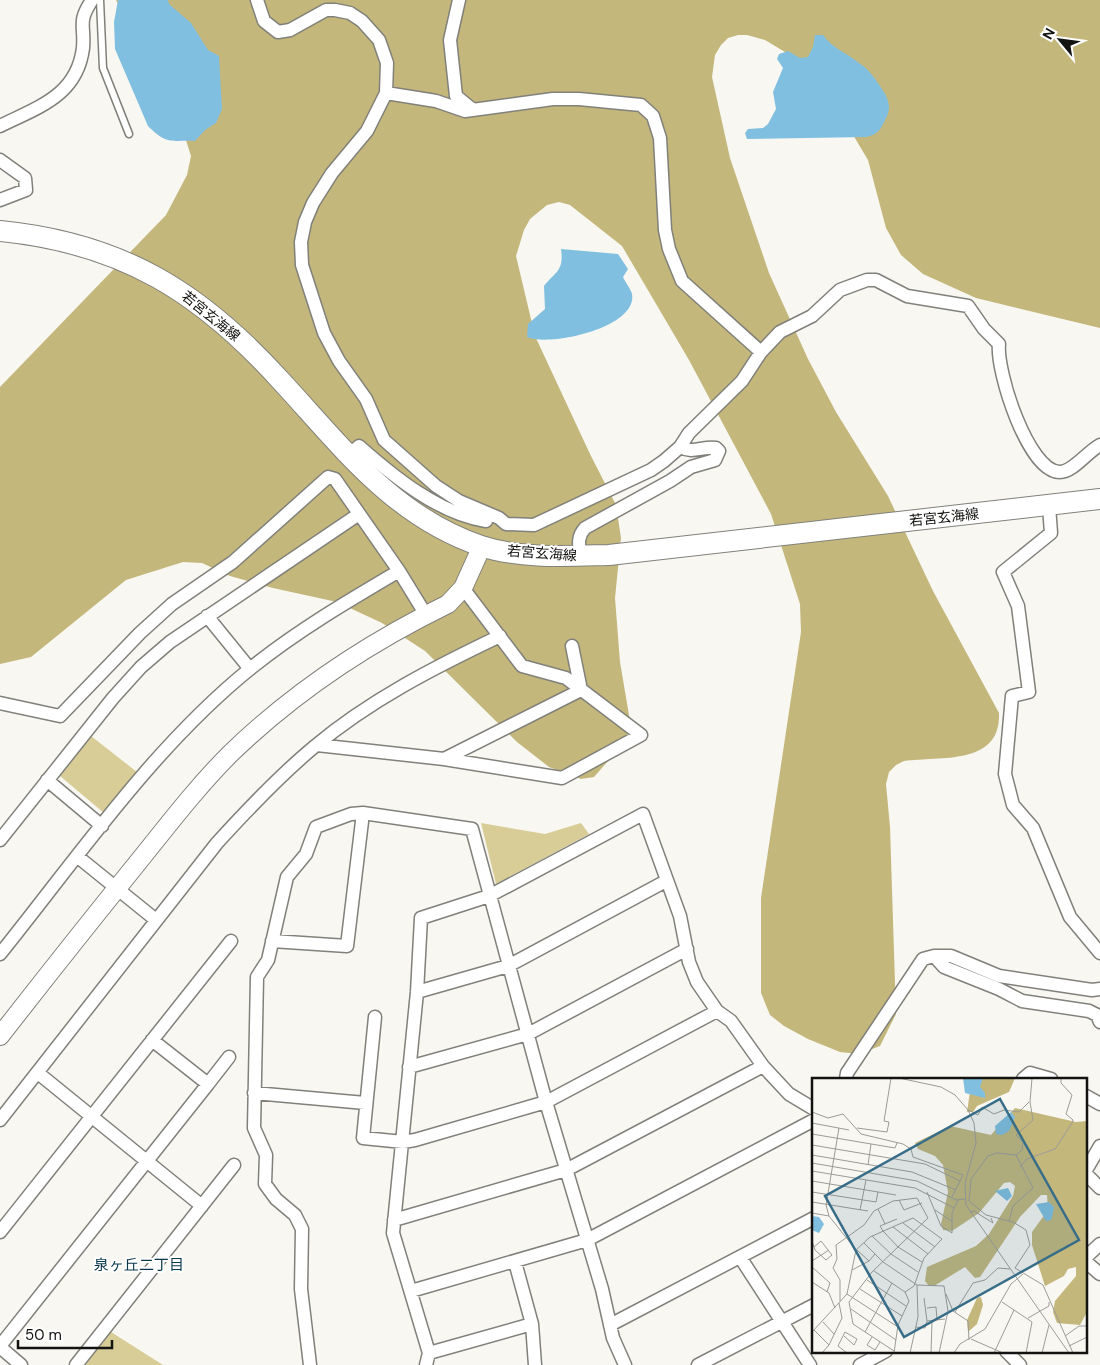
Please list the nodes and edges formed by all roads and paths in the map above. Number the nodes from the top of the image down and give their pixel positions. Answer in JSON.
{"nodes":[{"id":1,"x":92,"y":0,"type":"edge"},
{"id":2,"x":100,"y":0,"type":"edge"},
{"id":3,"x":257,"y":0,"type":"edge"},
{"id":4,"x":459,"y":0,"type":"edge"},
{"id":5,"x":386,"y":93,"type":"junction"},
{"id":6,"x":473,"y":110,"type":"junction"},
{"id":7,"x":0,"y":126,"type":"edge"},
{"id":8,"x":129,"y":134,"type":"dead end"},
{"id":9,"x":0,"y":160,"type":"edge"},
{"id":10,"x":0,"y":200,"type":"edge"},
{"id":11,"x":0,"y":231,"type":"edge"},
{"id":12,"x":761,"y":352,"type":"junction"},
{"id":13,"x":1100,"y":445,"type":"edge"},
{"id":14,"x":680,"y":447,"type":"junction"},
{"id":15,"x":349,"y":456,"type":"junction"},
{"id":16,"x":1100,"y":499,"type":"edge"},
{"id":17,"x":1050,"y":506,"type":"junction"},
{"id":18,"x":359,"y":514,"type":"junction"},
{"id":19,"x":506,"y":524,"type":"junction"},
{"id":20,"x":482,"y":546,"type":"junction"},
{"id":21,"x":580,"y":556,"type":"junction"},
{"id":22,"x":399,"y":571,"type":"junction"},
{"id":23,"x":463,"y":588,"type":"junction"},
{"id":24,"x":426,"y":615,"type":"junction"},
{"id":25,"x":207,"y":616,"type":"junction"},
{"id":26,"x":500,"y":636,"type":"junction"},
{"id":27,"x":572,"y":646,"type":"dead end"},
{"id":28,"x":250,"y":669,"type":"junction"},
{"id":29,"x":581,"y":690,"type":"junction"},
{"id":30,"x":0,"y":703,"type":"edge"},
{"id":31,"x":317,"y":745,"type":"junction"},
{"id":32,"x":444,"y":759,"type":"junction"},
{"id":33,"x":47,"y":780,"type":"junction"},
{"id":34,"x":362,"y":813,"type":"junction"},
{"id":35,"x":102,"y":826,"type":"junction"},
{"id":36,"x":0,"y":840,"type":"edge"},
{"id":37,"x":78,"y":857,"type":"junction"},
{"id":38,"x":666,"y":881,"type":"junction"},
{"id":39,"x":117,"y":888,"type":"junction"},
{"id":40,"x":489,"y":896,"type":"junction"},
{"id":41,"x":156,"y":920,"type":"junction"},
{"id":42,"x":231,"y":941,"type":"dead end"},
{"id":43,"x":272,"y":941,"type":"junction"},
{"id":44,"x":687,"y":949,"type":"junction"},
{"id":45,"x":1100,"y":953,"type":"edge"},
{"id":46,"x":0,"y":954,"type":"edge"},
{"id":47,"x":934,"y":956,"type":"junction"},
{"id":48,"x":508,"y":966,"type":"junction"},
{"id":49,"x":1100,"y":989,"type":"edge"},
{"id":50,"x":417,"y":992,"type":"junction"},
{"id":51,"x":717,"y":1011,"type":"junction"},
{"id":52,"x":375,"y":1017,"type":"dead end"},
{"id":53,"x":1100,"y":1022,"type":"edge"},
{"id":54,"x":528,"y":1034,"type":"junction"},
{"id":55,"x":0,"y":1036,"type":"edge"},
{"id":56,"x":152,"y":1040,"type":"junction"},
{"id":57,"x":229,"y":1058,"type":"dead end"},
{"id":58,"x":763,"y":1066,"type":"junction"},
{"id":59,"x":410,"y":1067,"type":"junction"},
{"id":60,"x":38,"y":1073,"type":"junction"},
{"id":61,"x":846,"y":1078,"type":"edge"},
{"id":62,"x":1024,"y":1078,"type":"edge"},
{"id":63,"x":1047,"y":1078,"type":"edge"},
{"id":64,"x":208,"y":1084,"type":"junction"},
{"id":65,"x":254,"y":1092,"type":"junction"},
{"id":66,"x":1088,"y":1097,"type":"edge"},
{"id":67,"x":546,"y":1102,"type":"junction"},
{"id":68,"x":365,"y":1103,"type":"junction"},
{"id":69,"x":1100,"y":1104,"type":"edge"},
{"id":70,"x":812,"y":1108,"type":"edge"},
{"id":71,"x":90,"y":1117,"type":"junction"},
{"id":72,"x":0,"y":1120,"type":"edge"},
{"id":73,"x":812,"y":1121,"type":"edge"},
{"id":74,"x":403,"y":1142,"type":"junction"},
{"id":75,"x":1100,"y":1146,"type":"edge"},
{"id":76,"x":147,"y":1162,"type":"junction"},
{"id":77,"x":234,"y":1165,"type":"dead end"},
{"id":78,"x":1088,"y":1167,"type":"edge"},
{"id":79,"x":566,"y":1170,"type":"junction"},
{"id":80,"x":1088,"y":1176,"type":"edge"},
{"id":81,"x":1100,"y":1188,"type":"edge"},
{"id":82,"x":202,"y":1206,"type":"junction"},
{"id":83,"x":812,"y":1219,"type":"edge"},
{"id":84,"x":394,"y":1220,"type":"junction"},
{"id":85,"x":0,"y":1232,"type":"edge"},
{"id":86,"x":587,"y":1240,"type":"junction"},
{"id":87,"x":1100,"y":1244,"type":"edge"},
{"id":88,"x":1088,"y":1254,"type":"edge"},
{"id":89,"x":740,"y":1257,"type":"junction"},
{"id":90,"x":515,"y":1262,"type":"junction"},
{"id":91,"x":1088,"y":1264,"type":"edge"},
{"id":92,"x":1100,"y":1274,"type":"edge"},
{"id":93,"x":411,"y":1291,"type":"junction"},
{"id":94,"x":812,"y":1306,"type":"edge"},
{"id":95,"x":782,"y":1322,"type":"junction"},
{"id":96,"x":532,"y":1324,"type":"junction"},
{"id":97,"x":610,"y":1325,"type":"junction"},
{"id":98,"x":0,"y":1347,"type":"edge"},
{"id":99,"x":884,"y":1352,"type":"edge"},
{"id":100,"x":1007,"y":1352,"type":"edge"},
{"id":101,"x":428,"y":1359,"type":"edge"},
{"id":102,"x":21,"y":1365,"type":"edge"},
{"id":103,"x":76,"y":1365,"type":"edge"},
{"id":104,"x":310,"y":1365,"type":"edge"},
{"id":105,"x":535,"y":1365,"type":"edge"},
{"id":106,"x":625,"y":1365,"type":"edge"},
{"id":107,"x":698,"y":1365,"type":"edge"},
{"id":108,"x":810,"y":1365,"type":"edge"},
{"id":109,"x":860,"y":1365,"type":"edge"},
{"id":110,"x":1020,"y":1365,"type":"edge"}],
"edges":[{"from":1,"to":7,"type":"street"},
{"from":2,"to":8,"type":"lane"},
{"from":3,"to":5,"type":"street"},
{"from":4,"to":6,"type":"street"},
{"from":5,"to":6,"type":"street"},
{"from":5,"to":19,"type":"street"},
{"from":6,"to":12,"type":"street"},
{"from":9,"to":10,"type":"street"},
{"from":11,"to":15,"type":"main road","name":"若宮玄海線"},
{"from":12,"to":13,"type":"street"},
{"from":12,"to":14,"type":"street"},
{"from":14,"to":19,"type":"street"},
{"from":14,"to":21,"type":"street"},
{"from":15,"to":19,"type":"street"},
{"from":15,"to":20,"type":"main road","name":"若宮玄海線"},
{"from":16,"to":17,"type":"main road","name":"若宮玄海線"},
{"from":17,"to":21,"type":"main road","name":"若宮玄海線"},
{"from":17,"to":45,"type":"street"},
{"from":18,"to":22,"type":"street"},
{"from":18,"to":25,"type":"street"},
{"from":18,"to":30,"type":"street"},
{"from":20,"to":21,"type":"main road","name":"若宮玄海線"},
{"from":20,"to":23,"type":"street"},
{"from":22,"to":24,"type":"street"},
{"from":22,"to":28,"type":"street"},
{"from":23,"to":24,"type":"street"},
{"from":23,"to":26,"type":"street"},
{"from":24,"to":39,"type":"street"},
{"from":25,"to":28,"type":"street"},
{"from":25,"to":33,"type":"street"},
{"from":26,"to":29,"type":"street"},
{"from":26,"to":31,"type":"street"},
{"from":27,"to":29,"type":"street"},
{"from":28,"to":35,"type":"street"},
{"from":29,"to":32,"type":"street"},
{"from":29,"to":32,"type":"street"},
{"from":31,"to":32,"type":"street"},
{"from":31,"to":41,"type":"street"},
{"from":33,"to":35,"type":"street"},
{"from":33,"to":36,"type":"street"},
{"from":34,"to":40,"type":"street"},
{"from":34,"to":43,"type":"street"},
{"from":34,"to":43,"type":"street"},
{"from":35,"to":37,"type":"street"},
{"from":37,"to":39,"type":"street"},
{"from":37,"to":46,"type":"street"},
{"from":38,"to":40,"type":"street"},
{"from":38,"to":44,"type":"street"},
{"from":38,"to":48,"type":"street"},
{"from":39,"to":41,"type":"street"},
{"from":39,"to":55,"type":"street"},
{"from":40,"to":48,"type":"street"},
{"from":40,"to":50,"type":"street"},
{"from":41,"to":60,"type":"street"},
{"from":42,"to":56,"type":"street"},
{"from":43,"to":65,"type":"street"},
{"from":44,"to":51,"type":"street"},
{"from":44,"to":54,"type":"street"},
{"from":47,"to":49,"type":"street"},
{"from":47,"to":53,"type":"street"},
{"from":47,"to":61,"type":"street"},
{"from":48,"to":50,"type":"street"},
{"from":48,"to":54,"type":"street"},
{"from":50,"to":59,"type":"street"},
{"from":51,"to":58,"type":"street"},
{"from":51,"to":67,"type":"street"},
{"from":52,"to":68,"type":"street"},
{"from":54,"to":59,"type":"street"},
{"from":54,"to":67,"type":"street"},
{"from":56,"to":64,"type":"street"},
{"from":56,"to":71,"type":"street"},
{"from":57,"to":64,"type":"street"},
{"from":58,"to":70,"type":"street"},
{"from":58,"to":79,"type":"street"},
{"from":59,"to":74,"type":"street"},
{"from":60,"to":71,"type":"street"},
{"from":60,"to":72,"type":"street"},
{"from":62,"to":63,"type":"street"},
{"from":64,"to":76,"type":"street"},
{"from":65,"to":68,"type":"street"},
{"from":65,"to":104,"type":"street"},
{"from":66,"to":69,"type":"street"},
{"from":67,"to":74,"type":"street"},
{"from":67,"to":79,"type":"street"},
{"from":68,"to":74,"type":"street"},
{"from":71,"to":76,"type":"street"},
{"from":71,"to":85,"type":"street"},
{"from":73,"to":86,"type":"street"},
{"from":74,"to":84,"type":"street"},
{"from":75,"to":78,"type":"street"},
{"from":76,"to":82,"type":"street"},
{"from":76,"to":98,"type":"street"},
{"from":77,"to":82,"type":"street"},
{"from":79,"to":84,"type":"street"},
{"from":79,"to":86,"type":"street"},
{"from":80,"to":81,"type":"street"},
{"from":82,"to":103,"type":"street"},
{"from":83,"to":89,"type":"street"},
{"from":84,"to":93,"type":"street"},
{"from":86,"to":90,"type":"street"},
{"from":86,"to":97,"type":"street"},
{"from":87,"to":88,"type":"street"},
{"from":89,"to":95,"type":"street"},
{"from":89,"to":97,"type":"street"},
{"from":90,"to":93,"type":"street"},
{"from":90,"to":96,"type":"street"},
{"from":91,"to":92,"type":"street"},
{"from":93,"to":101,"type":"street"},
{"from":94,"to":95,"type":"street"},
{"from":95,"to":107,"type":"street"},
{"from":95,"to":108,"type":"street"},
{"from":96,"to":101,"type":"street"},
{"from":96,"to":105,"type":"street"},
{"from":97,"to":106,"type":"street"},
{"from":98,"to":102,"type":"street"},
{"from":99,"to":109,"type":"street"},
{"from":100,"to":110,"type":"street"}]}
